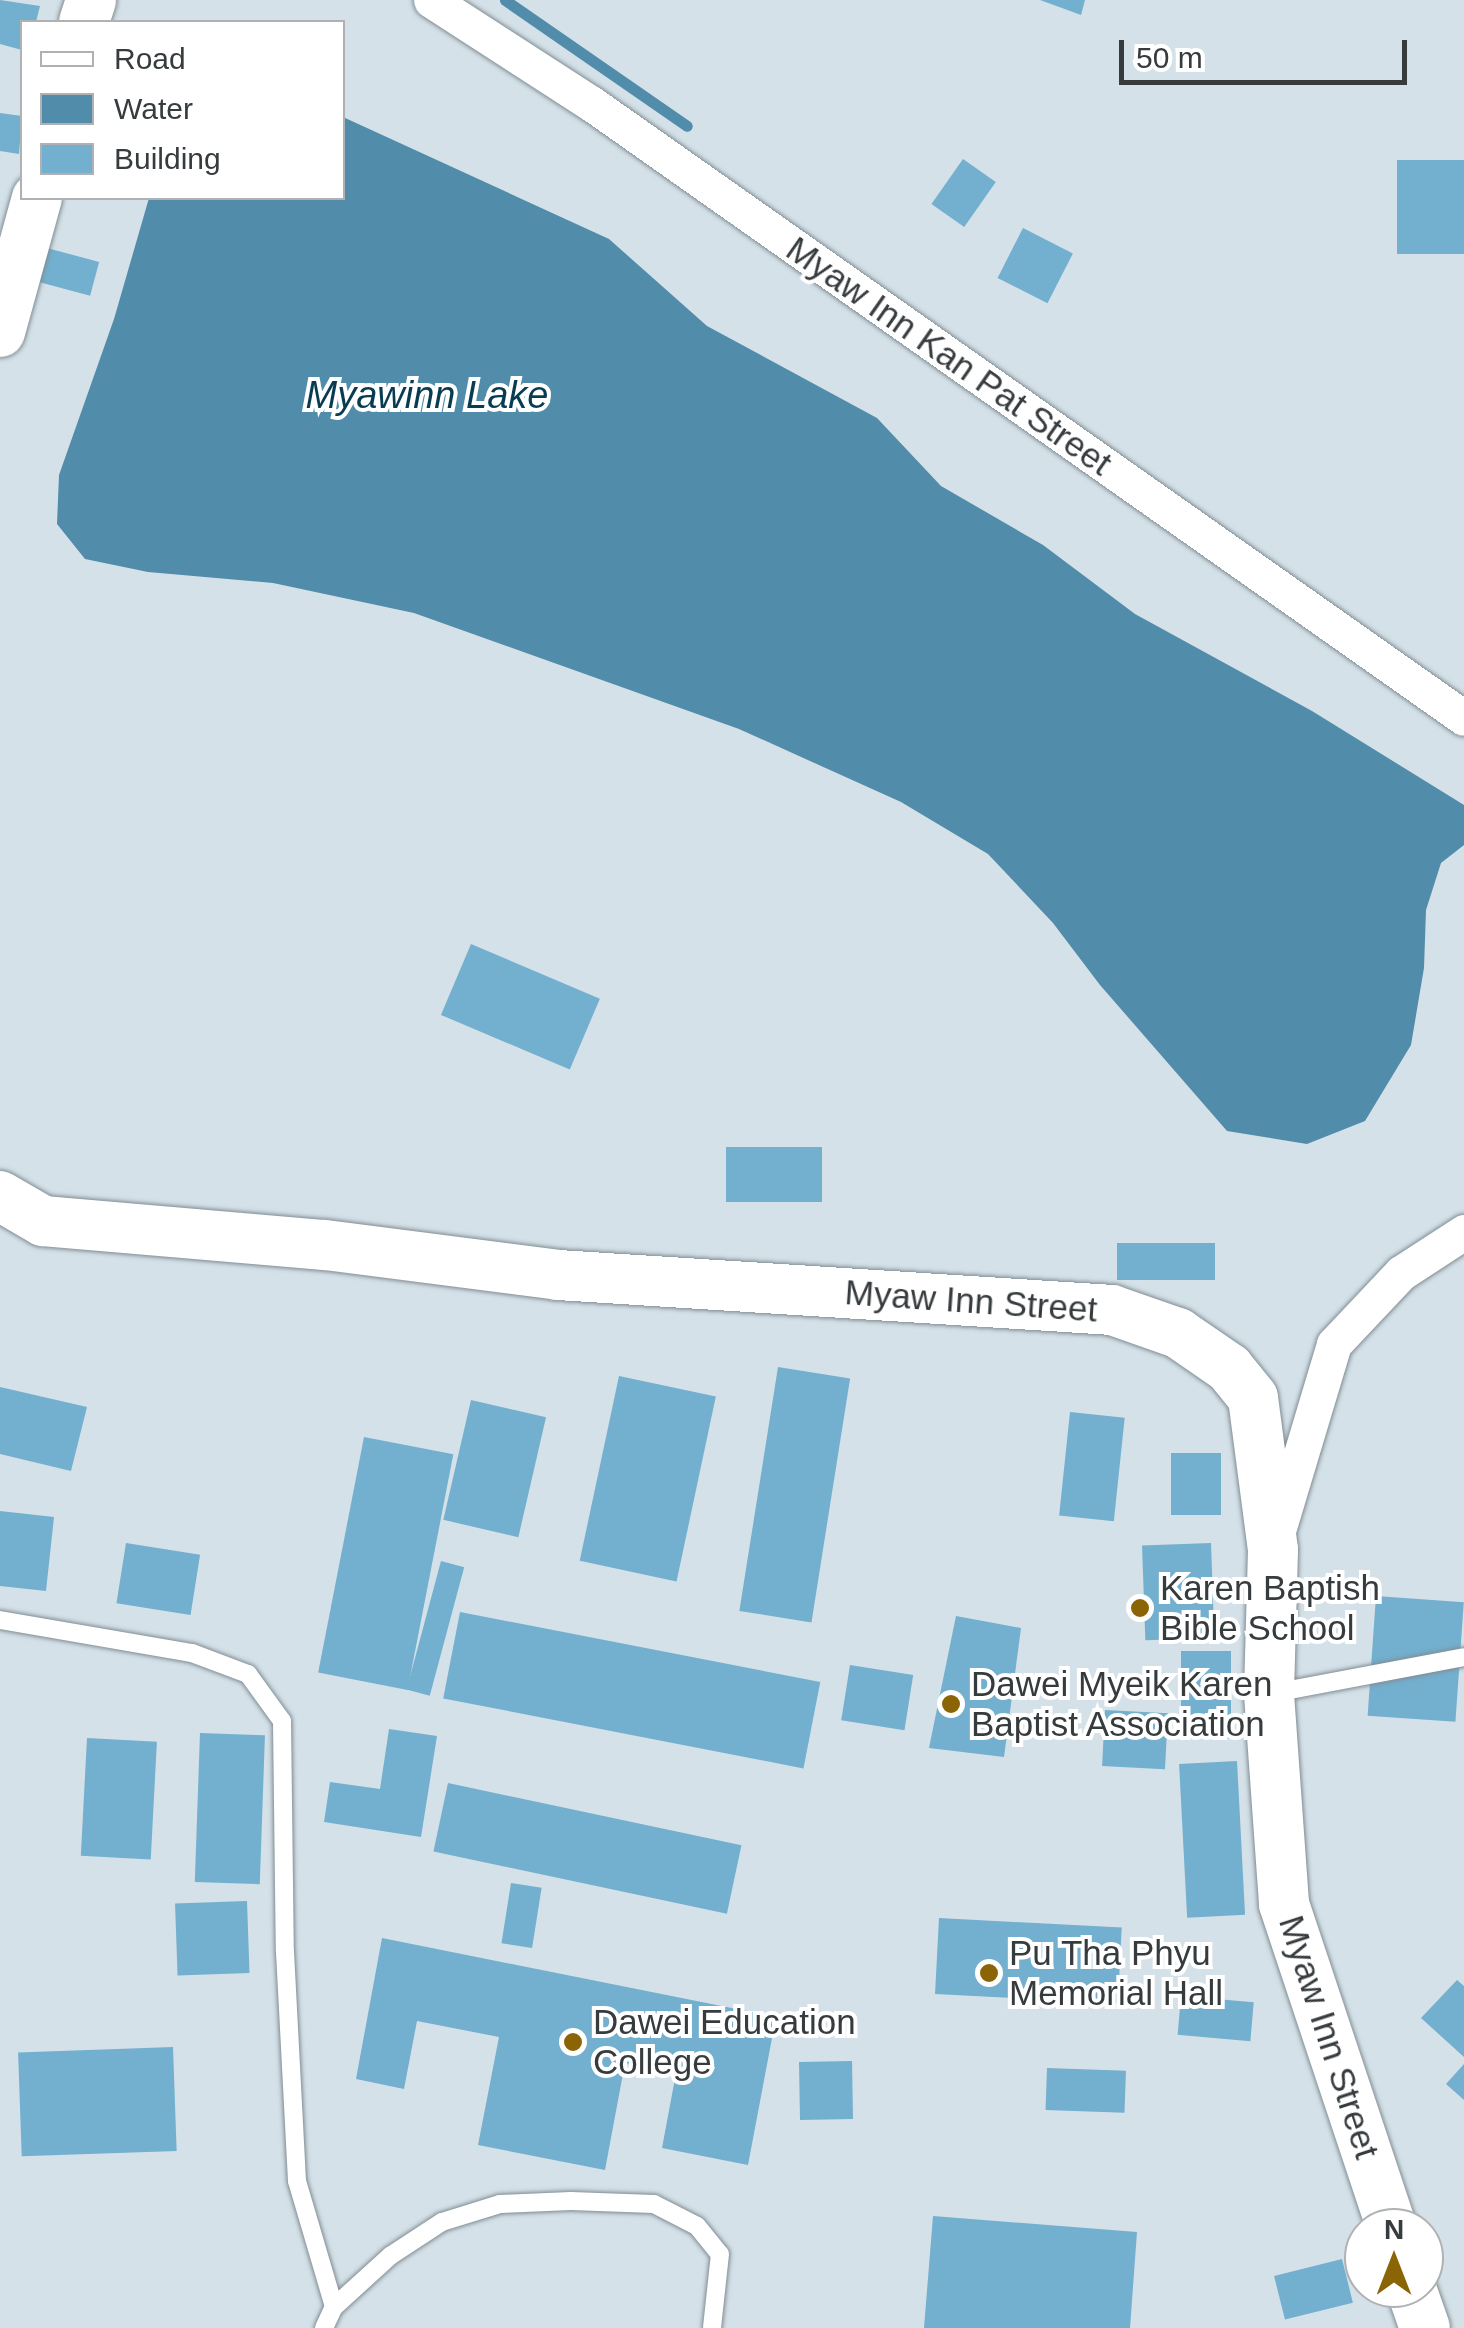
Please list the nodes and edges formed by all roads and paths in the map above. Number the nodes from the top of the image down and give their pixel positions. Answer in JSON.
{"nodes":[{"id":1,"x":430,"y":0,"type":"edge"},
{"id":2,"x":36,"y":200,"type":"edge"},
{"id":3,"x":0,"y":332,"type":"edge"},
{"id":4,"x":1464,"y":718,"type":"edge"},
{"id":5,"x":0,"y":1196,"type":"edge"},
{"id":6,"x":1464,"y":1232,"type":"edge"},
{"id":7,"x":1272,"y":1550,"type":"junction"},
{"id":8,"x":0,"y":1620,"type":"edge"},
{"id":9,"x":1464,"y":1658,"type":"edge"},
{"id":10,"x":1269,"y":1694,"type":"junction"},
{"id":11,"x":1385,"y":2208,"type":"edge"},
{"id":12,"x":334,"y":2307,"type":"junction"},
{"id":13,"x":324,"y":2328,"type":"edge"},
{"id":14,"x":712,"y":2328,"type":"edge"}],
"edges":[{"from":1,"to":4,"type":"street","name":"Myaw Inn Kan Pat Street"},
{"from":2,"to":3,"type":"street"},
{"from":5,"to":7,"type":"street","name":"Myaw Inn Street"},
{"from":6,"to":7,"type":"street"},
{"from":7,"to":10,"type":"street","name":"Myaw Inn Street"},
{"from":8,"to":12,"type":"lane"},
{"from":9,"to":10,"type":"lane"},
{"from":10,"to":11,"type":"street","name":"Myaw Inn Street"},
{"from":12,"to":13,"type":"lane"},
{"from":12,"to":14,"type":"lane"}]}
